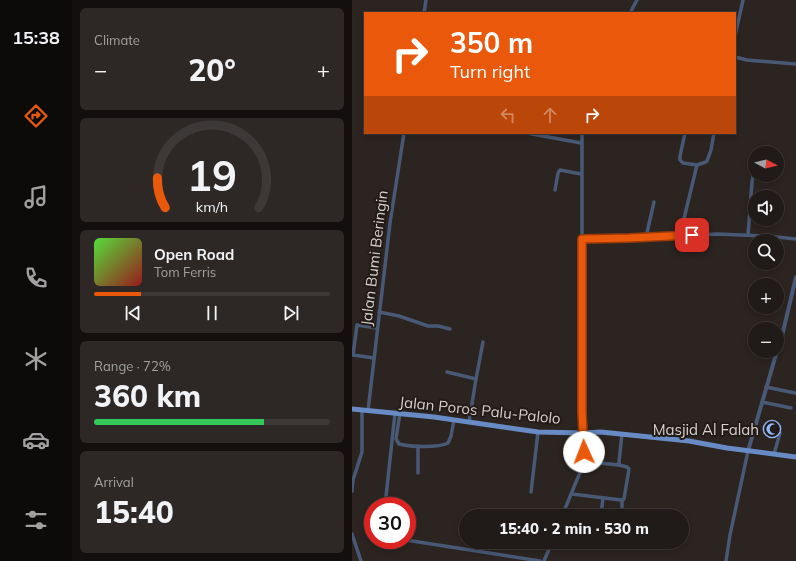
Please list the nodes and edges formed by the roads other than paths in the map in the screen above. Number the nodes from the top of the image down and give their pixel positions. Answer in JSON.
{"nodes":[{"id":1,"x":426,"y":0,"type":"edge"},
{"id":2,"x":637,"y":0,"type":"edge"},
{"id":3,"x":743,"y":0,"type":"edge"},
{"id":4,"x":424,"y":12,"type":"edge"},
{"id":5,"x":631,"y":12,"type":"edge"},
{"id":6,"x":736,"y":32,"type":"edge"},
{"id":7,"x":736,"y":58,"type":"edge"},
{"id":8,"x":796,"y":64,"type":"edge"},
{"id":9,"x":404,"y":134,"type":"edge"},
{"id":10,"x":532,"y":134,"type":"edge"},
{"id":11,"x":582,"y":134,"type":"edge"},
{"id":12,"x":685,"y":134,"type":"edge"},
{"id":13,"x":714,"y":134,"type":"edge"},
{"id":14,"x":581,"y":143,"type":"junction"},
{"id":15,"x":697,"y":165,"type":"junction"},
{"id":16,"x":581,"y":174,"type":"junction"},
{"id":17,"x":752,"y":182,"type":"edge"},
{"id":18,"x":555,"y":190,"type":"dead end"},
{"id":19,"x":654,"y":202,"type":"dead end"},
{"id":20,"x":748,"y":234,"type":"edge"},
{"id":21,"x":748,"y":235,"type":"edge"},
{"id":22,"x":680,"y":236,"type":"junction"},
{"id":23,"x":646,"y":237,"type":"junction"},
{"id":24,"x":784,"y":238,"type":"edge"},
{"id":25,"x":582,"y":239,"type":"junction"},
{"id":26,"x":796,"y":239,"type":"edge"},
{"id":27,"x":796,"y":277,"type":"edge"},
{"id":28,"x":379,"y":312,"type":"junction"},
{"id":29,"x":377,"y":328,"type":"junction"},
{"id":30,"x":784,"y":328,"type":"edge"},
{"id":31,"x":450,"y":329,"type":"dead end"},
{"id":32,"x":483,"y":342,"type":"dead end"},
{"id":33,"x":374,"y":358,"type":"junction"},
{"id":34,"x":775,"y":358,"type":"edge"},
{"id":35,"x":447,"y":372,"type":"dead end"},
{"id":36,"x":476,"y":379,"type":"junction"},
{"id":37,"x":766,"y":386,"type":"junction"},
{"id":38,"x":795,"y":393,"type":"edge"},
{"id":39,"x":762,"y":402,"type":"junction"},
{"id":40,"x":791,"y":408,"type":"dead end"},
{"id":41,"x":352,"y":409,"type":"edge"},
{"id":42,"x":365,"y":410,"type":"junction"},
{"id":43,"x":398,"y":413,"type":"junction"},
{"id":44,"x":454,"y":420,"type":"junction"},
{"id":45,"x":469,"y":422,"type":"junction"},
{"id":46,"x":538,"y":432,"type":"junction"},
{"id":47,"x":583,"y":433,"type":"junction"},
{"id":48,"x":780,"y":433,"type":"dead end"},
{"id":49,"x":622,"y":434,"type":"junction"},
{"id":50,"x":418,"y":446,"type":"junction"},
{"id":51,"x":748,"y":451,"type":"junction"},
{"id":52,"x":774,"y":454,"type":"junction"},
{"id":53,"x":796,"y":457,"type":"edge"},
{"id":54,"x":599,"y":463,"type":"dead end"},
{"id":55,"x":619,"y":465,"type":"junction"},
{"id":56,"x":418,"y":473,"type":"dead end"},
{"id":57,"x":352,"y":491,"type":"edge"},
{"id":58,"x":530,"y":492,"type":"dead end"},
{"id":59,"x":572,"y":494,"type":"junction"},
{"id":60,"x":386,"y":497,"type":"edge"},
{"id":61,"x":603,"y":498,"type":"junction"},
{"id":62,"x":622,"y":500,"type":"junction"},
{"id":63,"x":565,"y":509,"type":"edge"},
{"id":64,"x":602,"y":509,"type":"edge"},
{"id":65,"x":623,"y":509,"type":"edge"},
{"id":66,"x":352,"y":534,"type":"edge"},
{"id":67,"x":416,"y":542,"type":"edge"},
{"id":68,"x":549,"y":549,"type":"edge"},
{"id":69,"x":361,"y":561,"type":"edge"},
{"id":70,"x":540,"y":561,"type":"edge"},
{"id":71,"x":544,"y":561,"type":"edge"},
{"id":72,"x":726,"y":561,"type":"edge"}],
"edges":[{"from":1,"to":4,"type":"street"},
{"from":2,"to":5,"type":"street"},
{"from":3,"to":6,"type":"street"},
{"from":7,"to":8,"type":"street"},
{"from":9,"to":28,"type":"street","name":"Jalan Bumi Beringin"},
{"from":10,"to":14,"type":"street"},
{"from":11,"to":14,"type":"street"},
{"from":12,"to":15,"type":"street"},
{"from":13,"to":15,"type":"street"},
{"from":14,"to":16,"type":"street"},
{"from":15,"to":22,"type":"street"},
{"from":16,"to":18,"type":"street"},
{"from":16,"to":25,"type":"street"},
{"from":17,"to":20,"type":"street"},
{"from":19,"to":23,"type":"street"},
{"from":21,"to":22,"type":"street"},
{"from":22,"to":23,"type":"street"},
{"from":23,"to":25,"type":"street"},
{"from":24,"to":26,"type":"street"},
{"from":25,"to":47,"type":"street"},
{"from":27,"to":30,"type":"street"},
{"from":28,"to":29,"type":"street","name":"Jalan Bumi Beringin"},
{"from":28,"to":31,"type":"street"},
{"from":29,"to":33,"type":"street","name":"Jalan Bumi Beringin"},
{"from":29,"to":33,"type":"street"},
{"from":32,"to":36,"type":"street"},
{"from":33,"to":42,"type":"street","name":"Jalan Bumi Beringin"},
{"from":34,"to":37,"type":"street"},
{"from":35,"to":36,"type":"street"},
{"from":36,"to":45,"type":"street"},
{"from":37,"to":38,"type":"street"},
{"from":37,"to":39,"type":"street"},
{"from":39,"to":40,"type":"street"},
{"from":39,"to":51,"type":"street"},
{"from":41,"to":42,"type":"main road","name":"Jalan Poros Palu-Palolo"},
{"from":42,"to":43,"type":"main road","name":"Jalan Poros Palu-Palolo"},
{"from":42,"to":57,"type":"street","name":"Jalan Bumi Beringin"},
{"from":43,"to":44,"type":"main road","name":"Jalan Poros Palu-Palolo"},
{"from":43,"to":50,"type":"street"},
{"from":43,"to":60,"type":"street"},
{"from":44,"to":45,"type":"main road","name":"Jalan Poros Palu-Palolo"},
{"from":44,"to":50,"type":"street"},
{"from":45,"to":46,"type":"main road","name":"Jalan Poros Palu-Palolo"},
{"from":46,"to":47,"type":"main road","name":"Jalan Poros Palu-Palolo"},
{"from":46,"to":58,"type":"street"},
{"from":47,"to":49,"type":"main road","name":"Jalan Poros Palu-Palolo"},
{"from":47,"to":59,"type":"street"},
{"from":48,"to":52,"type":"street"},
{"from":49,"to":51,"type":"main road","name":"Jalan Poros Palu-Palolo"},
{"from":49,"to":55,"type":"street"},
{"from":50,"to":56,"type":"street"},
{"from":51,"to":52,"type":"main road","name":"Jalan Poros Palu-Palolo"},
{"from":51,"to":72,"type":"street"},
{"from":52,"to":53,"type":"main road","name":"Jalan Poros Palu-Palolo"},
{"from":54,"to":55,"type":"street"},
{"from":55,"to":62,"type":"street"},
{"from":59,"to":61,"type":"street"},
{"from":59,"to":63,"type":"street"},
{"from":61,"to":62,"type":"street"},
{"from":61,"to":64,"type":"street"},
{"from":62,"to":65,"type":"street"},
{"from":66,"to":69,"type":"street"},
{"from":67,"to":70,"type":"street"},
{"from":68,"to":71,"type":"street"}]}
